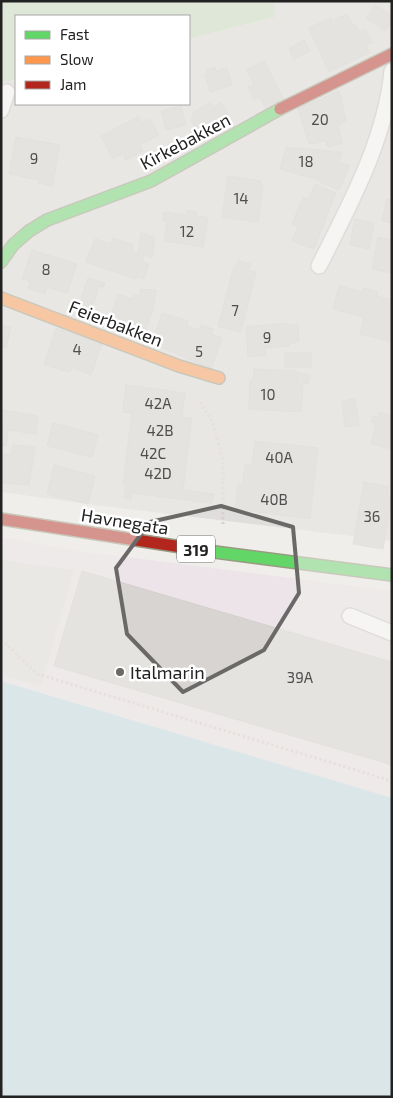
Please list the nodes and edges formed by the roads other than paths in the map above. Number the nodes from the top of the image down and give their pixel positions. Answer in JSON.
{"nodes":[{"id":1,"x":392,"y":54,"type":"edge"},
{"id":2,"x":392,"y":71,"type":"edge"},
{"id":3,"x":7,"y":92,"type":"dead end"},
{"id":4,"x":1,"y":110,"type":"edge"},
{"id":5,"x":1,"y":260,"type":"edge"},
{"id":6,"x":319,"y":266,"type":"dead end"},
{"id":7,"x":1,"y":298,"type":"edge"},
{"id":8,"x":219,"y":378,"type":"dead end"},
{"id":9,"x":1,"y":519,"type":"edge"},
{"id":10,"x":392,"y":575,"type":"edge"},
{"id":11,"x":350,"y":616,"type":"dead end"},
{"id":12,"x":392,"y":634,"type":"edge"}],
"edges":[{"from":1,"to":5,"type":"street","name":"Kirkebakken"},
{"from":2,"to":6,"type":"lane"},
{"from":3,"to":4,"type":"lane"},
{"from":7,"to":8,"type":"street","name":"Feierbakken"},
{"from":9,"to":10,"type":"street","name":"Havnegata","number":"319"},
{"from":11,"to":12,"type":"lane"}]}
